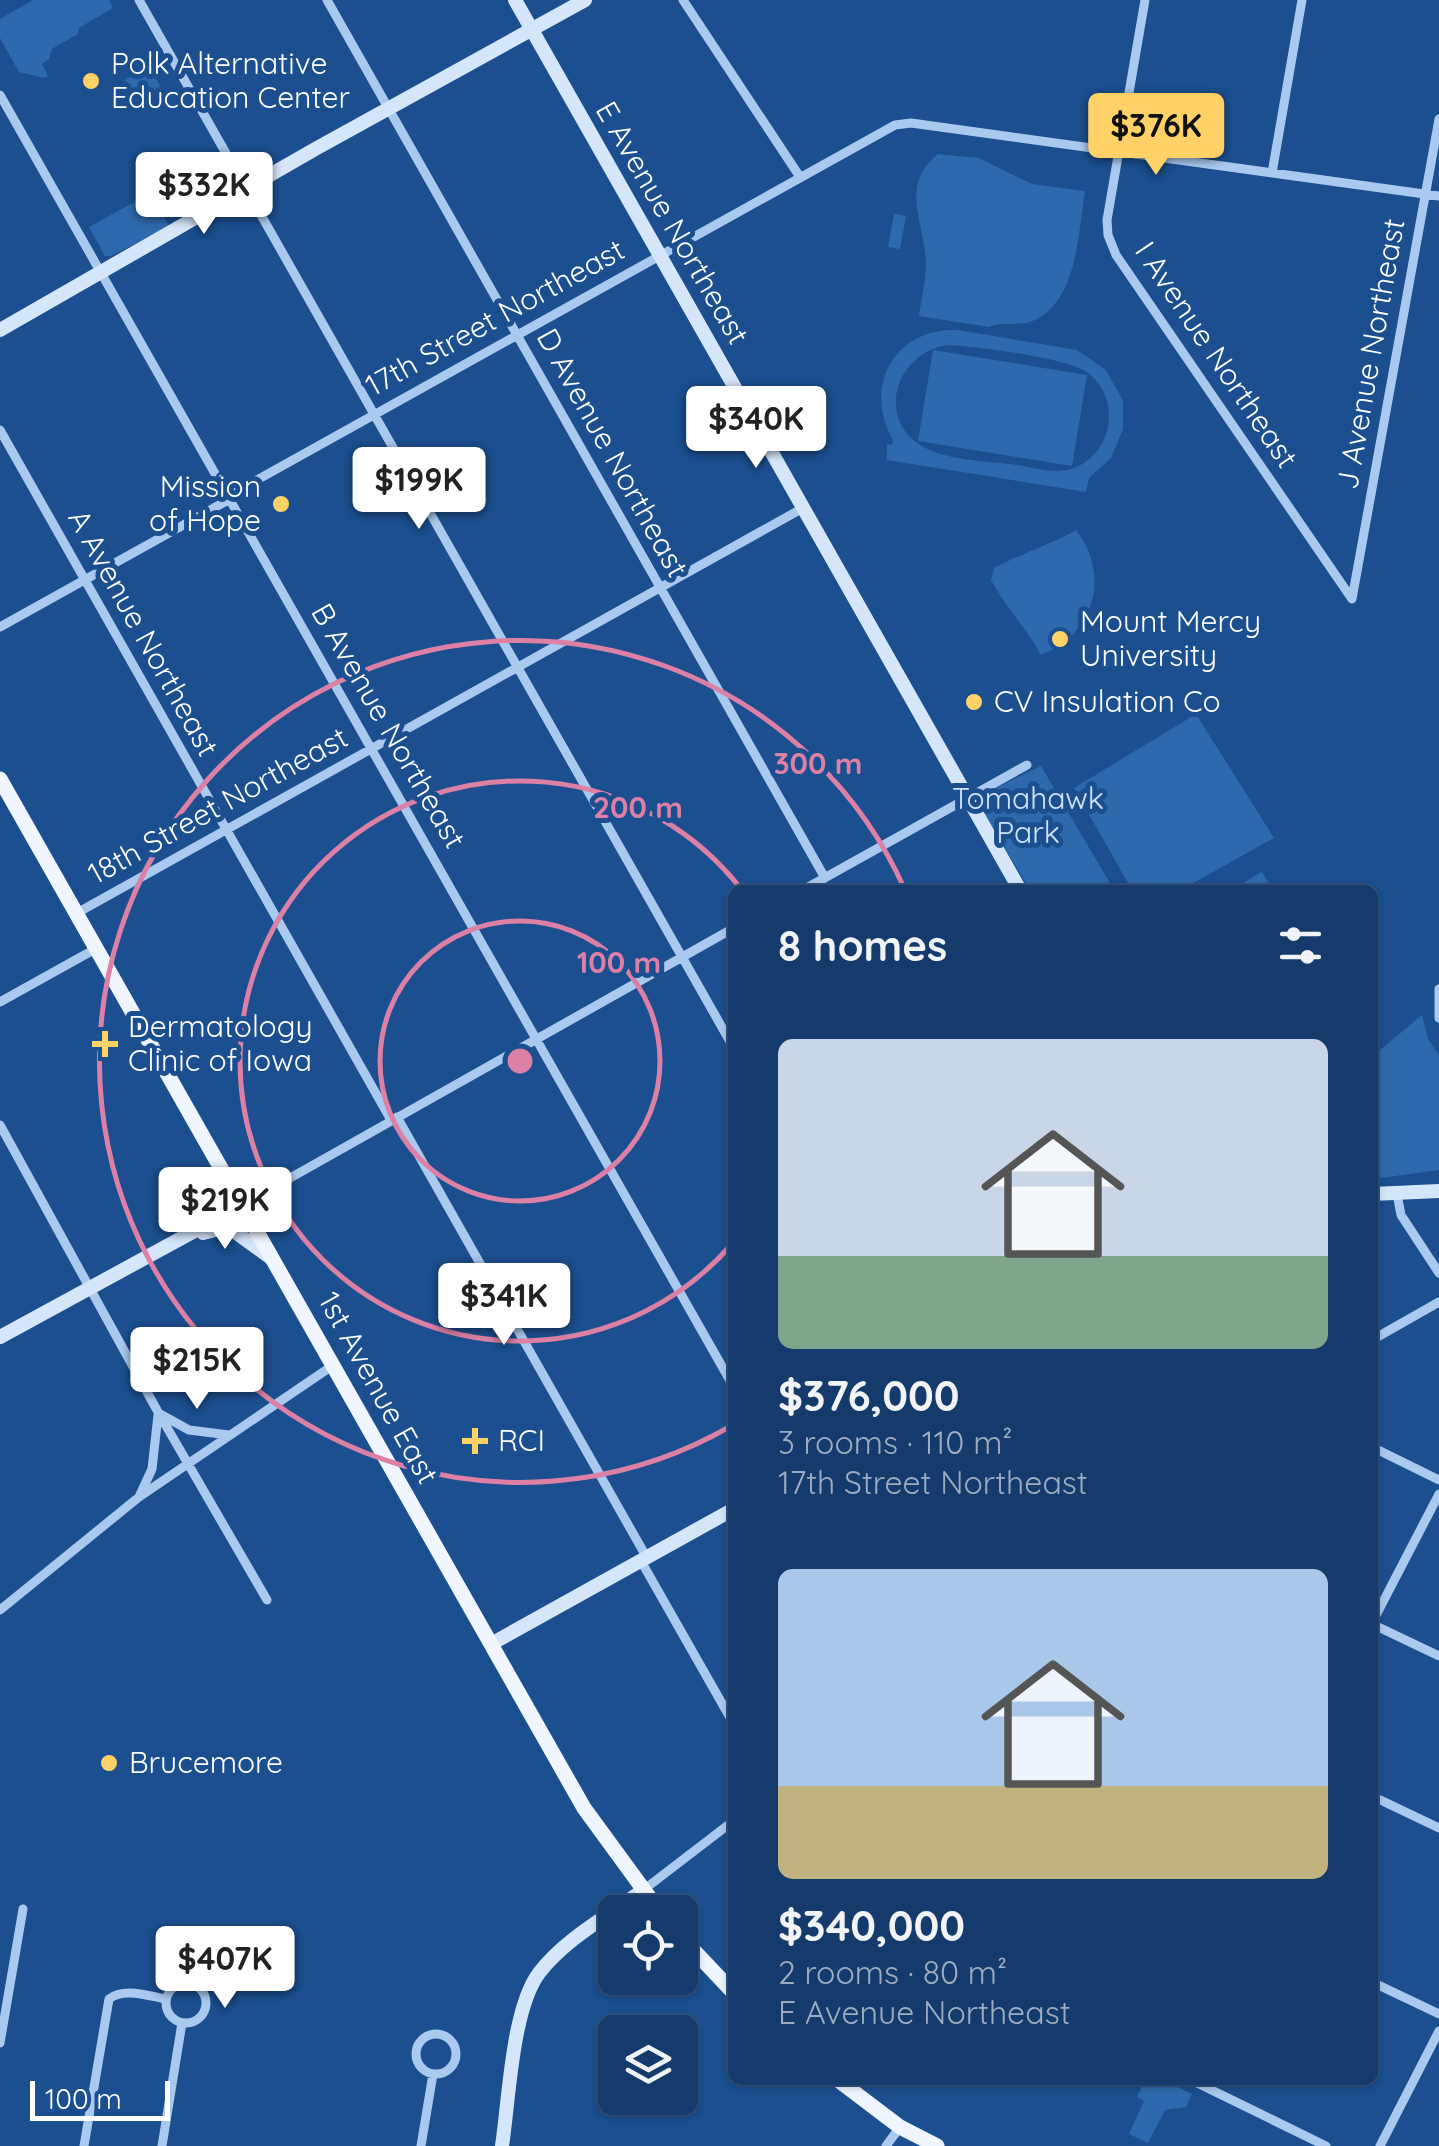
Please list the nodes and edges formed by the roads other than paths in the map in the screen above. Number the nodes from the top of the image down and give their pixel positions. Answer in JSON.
{"nodes":[{"id":1,"x":139,"y":0,"type":"edge"},
{"id":2,"x":327,"y":0,"type":"edge"},
{"id":3,"x":514,"y":0,"type":"edge"},
{"id":4,"x":585,"y":0,"type":"edge"},
{"id":5,"x":682,"y":0,"type":"edge"},
{"id":6,"x":1145,"y":0,"type":"edge"},
{"id":7,"x":1302,"y":0,"type":"edge"},
{"id":8,"x":532,"y":30,"type":"junction"},
{"id":9,"x":0,"y":94,"type":"edge"},
{"id":10,"x":389,"y":109,"type":"junction"},
{"id":11,"x":1439,"y":119,"type":"edge"},
{"id":12,"x":1118,"y":153,"type":"junction"},
{"id":13,"x":1272,"y":174,"type":"junction"},
{"id":14,"x":800,"y":177,"type":"junction"},
{"id":15,"x":247,"y":188,"type":"junction"},
{"id":16,"x":1425,"y":195,"type":"junction"},
{"id":17,"x":1439,"y":196,"type":"edge"},
{"id":18,"x":659,"y":256,"type":"junction"},
{"id":19,"x":102,"y":272,"type":"junction"},
{"id":20,"x":0,"y":330,"type":"edge"},
{"id":21,"x":516,"y":335,"type":"junction"},
{"id":22,"x":374,"y":414,"type":"junction"},
{"id":23,"x":0,"y":430,"type":"edge"},
{"id":24,"x":229,"y":498,"type":"junction"},
{"id":25,"x":803,"y":508,"type":"junction"},
{"id":26,"x":84,"y":579,"type":"junction"},
{"id":27,"x":659,"y":588,"type":"junction"},
{"id":28,"x":1352,"y":599,"type":"joint"},
{"id":29,"x":0,"y":627,"type":"edge"},
{"id":30,"x":519,"y":668,"type":"junction"},
{"id":31,"x":373,"y":748,"type":"junction"},
{"id":32,"x":1027,"y":765,"type":"dead end"},
{"id":33,"x":0,"y":779,"type":"edge"},
{"id":34,"x":967,"y":799,"type":"junction"},
{"id":35,"x":226,"y":830,"type":"junction"},
{"id":36,"x":825,"y":878,"type":"junction"},
{"id":37,"x":812,"y":885,"type":"edge"},
{"id":38,"x":1017,"y":885,"type":"edge"},
{"id":39,"x":77,"y":913,"type":"junction"},
{"id":40,"x":728,"y":931,"type":"edge"},
{"id":41,"x":97,"y":948,"type":"junction"},
{"id":42,"x":682,"y":958,"type":"junction"},
{"id":43,"x":1439,"y":988,"type":"edge"},
{"id":44,"x":0,"y":1002,"type":"edge"},
{"id":45,"x":1439,"y":1018,"type":"edge"},
{"id":46,"x":536,"y":1038,"type":"junction"},
{"id":47,"x":728,"y":1038,"type":"edge"},
{"id":48,"x":394,"y":1119,"type":"junction"},
{"id":49,"x":0,"y":1126,"type":"edge"},
{"id":50,"x":1439,"y":1191,"type":"edge"},
{"id":51,"x":1378,"y":1194,"type":"edge"},
{"id":52,"x":1397,"y":1194,"type":"junction"},
{"id":53,"x":244,"y":1204,"type":"junction"},
{"id":54,"x":173,"y":1242,"type":"junction"},
{"id":55,"x":277,"y":1263,"type":"junction"},
{"id":56,"x":1439,"y":1272,"type":"edge"},
{"id":57,"x":92,"y":1287,"type":"junction"},
{"id":58,"x":1439,"y":1302,"type":"edge"},
{"id":59,"x":0,"y":1337,"type":"edge"},
{"id":60,"x":1378,"y":1337,"type":"edge"},
{"id":61,"x":332,"y":1366,"type":"junction"},
{"id":62,"x":728,"y":1377,"type":"edge"},
{"id":63,"x":158,"y":1412,"type":"junction"},
{"id":64,"x":229,"y":1435,"type":"junction"},
{"id":65,"x":1378,"y":1450,"type":"edge"},
{"id":66,"x":188,"y":1462,"type":"junction"},
{"id":67,"x":1439,"y":1480,"type":"edge"},
{"id":68,"x":1439,"y":1494,"type":"edge"},
{"id":69,"x":139,"y":1497,"type":"junction"},
{"id":70,"x":728,"y":1512,"type":"edge"},
{"id":71,"x":644,"y":1560,"type":"junction"},
{"id":72,"x":268,"y":1600,"type":"dead end"},
{"id":73,"x":0,"y":1610,"type":"edge"},
{"id":74,"x":1378,"y":1611,"type":"edge"},
{"id":75,"x":1378,"y":1626,"type":"edge"},
{"id":76,"x":491,"y":1644,"type":"junction"},
{"id":77,"x":1439,"y":1656,"type":"edge"},
{"id":78,"x":728,"y":1714,"type":"edge"},
{"id":79,"x":1378,"y":1799,"type":"edge"},
{"id":80,"x":728,"y":1825,"type":"edge"},
{"id":81,"x":1439,"y":1828,"type":"edge"},
{"id":82,"x":642,"y":1891,"type":"junction"},
{"id":83,"x":645,"y":1895,"type":"edge"},
{"id":84,"x":23,"y":1909,"type":"dead end"},
{"id":85,"x":698,"y":1955,"type":"edge"},
{"id":86,"x":1378,"y":1985,"type":"edge"},
{"id":87,"x":728,"y":1986,"type":"edge"},
{"id":88,"x":166,"y":1999,"type":"junction"},
{"id":89,"x":1439,"y":2014,"type":"edge"},
{"id":90,"x":182,"y":2023,"type":"junction"},
{"id":91,"x":1439,"y":2032,"type":"edge"},
{"id":92,"x":0,"y":2043,"type":"edge"},
{"id":93,"x":433,"y":2074,"type":"junction"},
{"id":94,"x":845,"y":2085,"type":"edge"},
{"id":95,"x":1201,"y":2085,"type":"edge"},
{"id":96,"x":900,"y":2127,"type":"junction"},
{"id":97,"x":84,"y":2146,"type":"edge"},
{"id":98,"x":162,"y":2146,"type":"edge"},
{"id":99,"x":422,"y":2146,"type":"edge"},
{"id":100,"x":502,"y":2146,"type":"edge"},
{"id":101,"x":886,"y":2146,"type":"edge"},
{"id":102,"x":938,"y":2146,"type":"edge"},
{"id":103,"x":1326,"y":2146,"type":"edge"},
{"id":104,"x":1380,"y":2146,"type":"edge"}],
"edges":[{"from":1,"to":15,"type":"street"},
{"from":2,"to":10,"type":"street","name":"D Avenue Northeast"},
{"from":3,"to":8,"type":"street","name":"E Avenue Northeast"},
{"from":4,"to":8,"type":"street"},
{"from":5,"to":14,"type":"street"},
{"from":6,"to":12,"type":"street","name":"I Avenue Northeast"},
{"from":7,"to":13,"type":"street"},
{"from":8,"to":10,"type":"street"},
{"from":8,"to":18,"type":"street","name":"E Avenue Northeast"},
{"from":9,"to":19,"type":"street","name":"B Avenue Northeast"},
{"from":10,"to":15,"type":"street"},
{"from":10,"to":21,"type":"street","name":"D Avenue Northeast"},
{"from":11,"to":16,"type":"street","name":"J Avenue Northeast"},
{"from":12,"to":13,"type":"street","name":"17th Street Northeast"},
{"from":12,"to":14,"type":"street","name":"17th Street Northeast"},
{"from":12,"to":28,"type":"street","name":"I Avenue Northeast"},
{"from":13,"to":16,"type":"street","name":"17th Street Northeast"},
{"from":14,"to":18,"type":"street","name":"17th Street Northeast"},
{"from":15,"to":19,"type":"street"},
{"from":15,"to":22,"type":"street"},
{"from":16,"to":17,"type":"street","name":"17th Street Northeast"},
{"from":16,"to":28,"type":"street","name":"J Avenue Northeast"},
{"from":18,"to":21,"type":"street","name":"17th Street Northeast"},
{"from":18,"to":25,"type":"street","name":"E Avenue Northeast"},
{"from":19,"to":20,"type":"street"},
{"from":19,"to":24,"type":"street","name":"B Avenue Northeast"},
{"from":21,"to":22,"type":"street","name":"17th Street Northeast"},
{"from":21,"to":27,"type":"street","name":"D Avenue Northeast"},
{"from":22,"to":24,"type":"street","name":"17th Street Northeast"},
{"from":22,"to":30,"type":"street"},
{"from":23,"to":26,"type":"street","name":"A Avenue Northeast"},
{"from":24,"to":26,"type":"street","name":"17th Street Northeast"},
{"from":24,"to":31,"type":"street","name":"B Avenue Northeast"},
{"from":25,"to":27,"type":"street","name":"18th Street Northeast"},
{"from":25,"to":34,"type":"street","name":"E Avenue Northeast"},
{"from":26,"to":29,"type":"street","name":"17th Street Northeast"},
{"from":26,"to":35,"type":"street","name":"A Avenue Northeast"},
{"from":27,"to":30,"type":"street","name":"18th Street Northeast"},
{"from":27,"to":36,"type":"street","name":"D Avenue Northeast"},
{"from":30,"to":31,"type":"street","name":"18th Street Northeast"},
{"from":30,"to":42,"type":"street"},
{"from":31,"to":35,"type":"street","name":"18th Street Northeast"},
{"from":31,"to":46,"type":"street","name":"B Avenue Northeast"},
{"from":32,"to":34,"type":"street"},
{"from":33,"to":39,"type":"main road","name":"1st Avenue East"},
{"from":34,"to":36,"type":"street"},
{"from":34,"to":38,"type":"street","name":"E Avenue Northeast"},
{"from":35,"to":39,"type":"street","name":"18th Street Northeast"},
{"from":35,"to":48,"type":"street","name":"A Avenue Northeast"},
{"from":36,"to":37,"type":"street"},
{"from":39,"to":41,"type":"main road","name":"1st Avenue East"},
{"from":40,"to":42,"type":"street"},
{"from":41,"to":44,"type":"street"},
{"from":41,"to":53,"type":"main road","name":"1st Avenue East"},
{"from":42,"to":46,"type":"street"},
{"from":42,"to":47,"type":"street"},
{"from":43,"to":45,"type":"street"},
{"from":46,"to":48,"type":"street"},
{"from":46,"to":62,"type":"street","name":"B Avenue Northeast"},
{"from":48,"to":53,"type":"street"},
{"from":48,"to":71,"type":"street","name":"A Avenue Northeast"},
{"from":49,"to":57,"type":"street"},
{"from":50,"to":52,"type":"street"},
{"from":51,"to":52,"type":"street"},
{"from":52,"to":56,"type":"street"},
{"from":53,"to":54,"type":"street"},
{"from":53,"to":55,"type":"main road","name":"1st Avenue East"},
{"from":54,"to":55,"type":"street"},
{"from":54,"to":57,"type":"street"},
{"from":55,"to":61,"type":"main road","name":"1st Avenue East"},
{"from":57,"to":59,"type":"street"},
{"from":57,"to":63,"type":"street"},
{"from":58,"to":60,"type":"street"},
{"from":61,"to":64,"type":"street"},
{"from":61,"to":76,"type":"main road","name":"1st Avenue East"},
{"from":63,"to":64,"type":"street"},
{"from":63,"to":66,"type":"street"},
{"from":63,"to":69,"type":"street"},
{"from":64,"to":66,"type":"street"},
{"from":65,"to":67,"type":"street"},
{"from":66,"to":69,"type":"street"},
{"from":66,"to":72,"type":"street"},
{"from":68,"to":74,"type":"street"},
{"from":69,"to":73,"type":"street"},
{"from":70,"to":71,"type":"street"},
{"from":71,"to":76,"type":"street"},
{"from":71,"to":78,"type":"street","name":"A Avenue Northeast"},
{"from":75,"to":77,"type":"street"},
{"from":76,"to":82,"type":"main road","name":"1st Avenue East"},
{"from":79,"to":81,"type":"street"},
{"from":80,"to":82,"type":"street"},
{"from":82,"to":83,"type":"main road","name":"1st Avenue East"},
{"from":82,"to":100,"type":"street"},
{"from":84,"to":92,"type":"street"},
{"from":85,"to":87,"type":"main road"},
{"from":86,"to":89,"type":"street"},
{"from":88,"to":90,"type":"street"},
{"from":88,"to":90,"type":"street"},
{"from":88,"to":97,"type":"street"},
{"from":90,"to":98,"type":"street"},
{"from":91,"to":104,"type":"street"},
{"from":93,"to":93,"type":"street"},
{"from":93,"to":99,"type":"street"},
{"from":94,"to":96,"type":"main road"},
{"from":95,"to":103,"type":"street"},
{"from":96,"to":101,"type":"street"},
{"from":96,"to":102,"type":"main road"}]}
